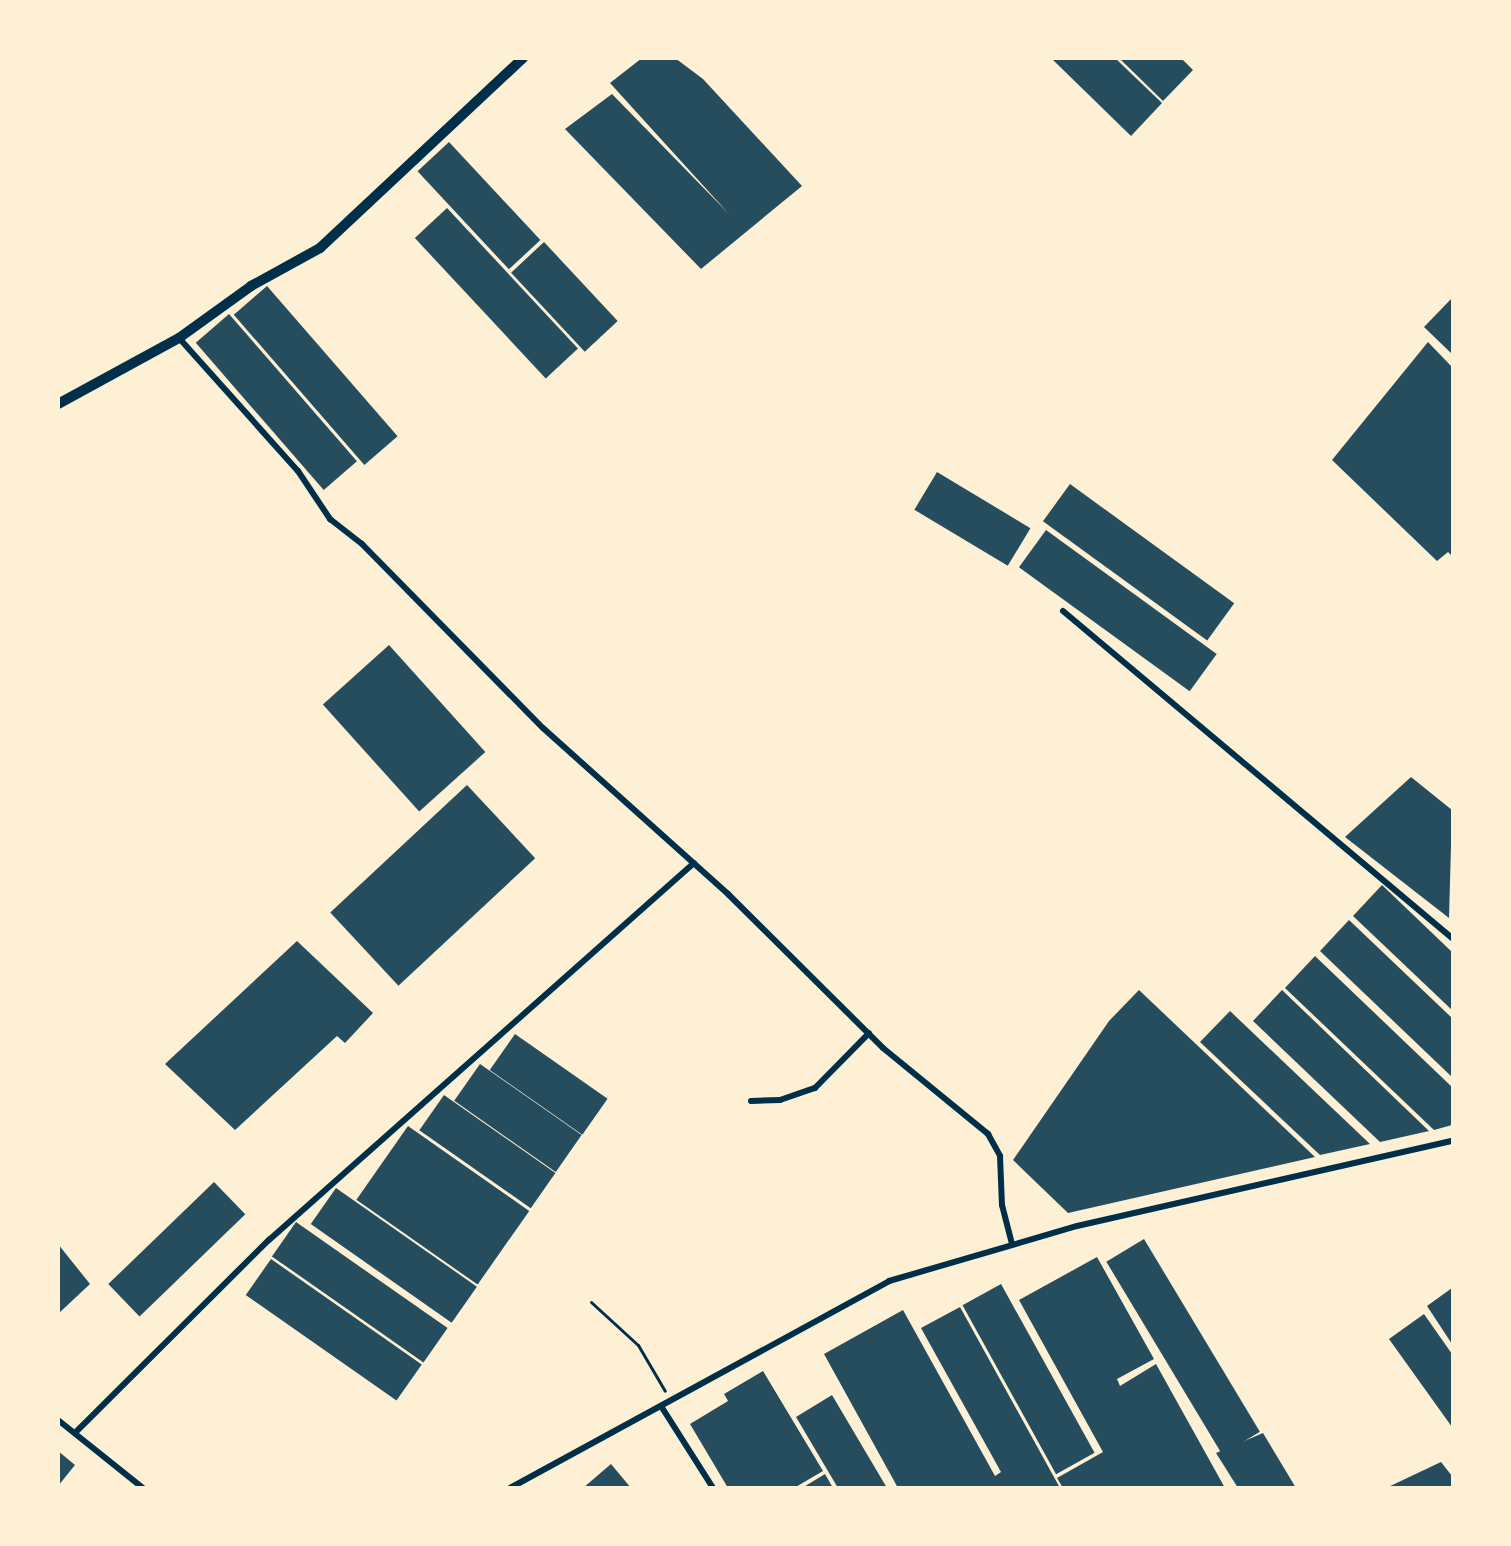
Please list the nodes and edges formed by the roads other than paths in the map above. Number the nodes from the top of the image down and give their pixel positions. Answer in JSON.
{"nodes":[{"id":1,"x":523,"y":58,"type":"edge"},
{"id":2,"x":179,"y":338,"type":"junction"},
{"id":3,"x":58,"y":404,"type":"edge"},
{"id":4,"x":1063,"y":611,"type":"dead end"},
{"id":5,"x":694,"y":863,"type":"junction"},
{"id":6,"x":1452,"y":938,"type":"edge"},
{"id":7,"x":869,"y":1033,"type":"junction"},
{"id":8,"x":751,"y":1101,"type":"dead end"},
{"id":9,"x":1452,"y":1141,"type":"edge"},
{"id":10,"x":1012,"y":1244,"type":"junction"},
{"id":11,"x":660,"y":1406,"type":"junction"},
{"id":12,"x":58,"y":1420,"type":"edge"},
{"id":13,"x":75,"y":1433,"type":"junction"},
{"id":14,"x":142,"y":1488,"type":"edge"},
{"id":15,"x":510,"y":1488,"type":"edge"},
{"id":16,"x":713,"y":1488,"type":"edge"}],
"edges":[{"from":1,"to":2,"type":"street"},
{"from":2,"to":3,"type":"street"},
{"from":2,"to":5,"type":"street"},
{"from":4,"to":6,"type":"street"},
{"from":5,"to":7,"type":"street"},
{"from":5,"to":13,"type":"street"},
{"from":7,"to":8,"type":"street"},
{"from":7,"to":10,"type":"street"},
{"from":9,"to":10,"type":"street"},
{"from":10,"to":11,"type":"street"},
{"from":11,"to":15,"type":"street"},
{"from":11,"to":16,"type":"street"},
{"from":12,"to":13,"type":"street"},
{"from":13,"to":14,"type":"street"}]}
